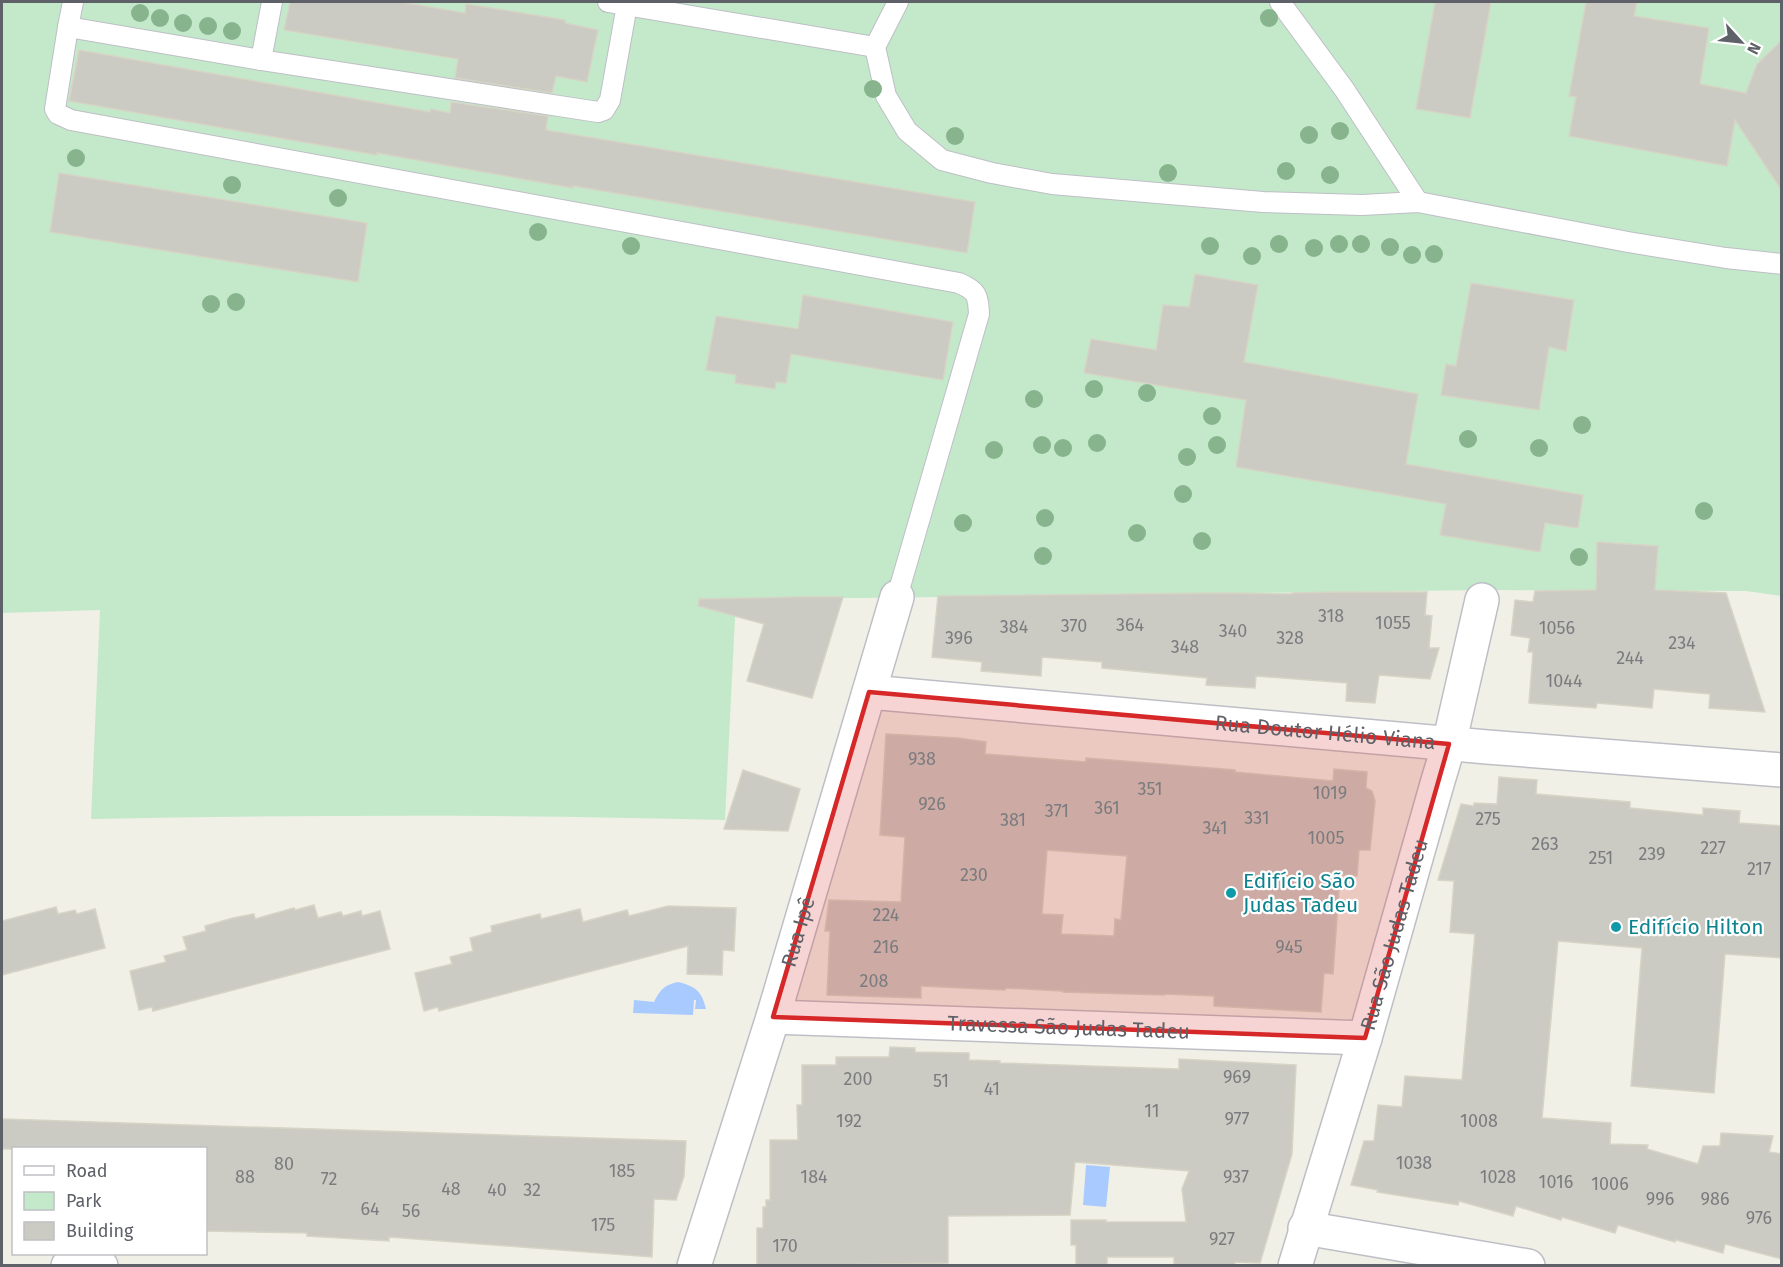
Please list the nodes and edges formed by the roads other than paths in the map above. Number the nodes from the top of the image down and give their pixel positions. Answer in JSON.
{"nodes":[{"id":1,"x":73,"y":2,"type":"edge"},
{"id":2,"x":269,"y":2,"type":"edge"},
{"id":3,"x":898,"y":2,"type":"edge"},
{"id":4,"x":1280,"y":2,"type":"edge"},
{"id":5,"x":617,"y":3,"type":"edge"},
{"id":6,"x":68,"y":27,"type":"junction"},
{"id":7,"x":875,"y":47,"type":"junction"},
{"id":8,"x":261,"y":60,"type":"junction"},
{"id":9,"x":1418,"y":202,"type":"junction"},
{"id":10,"x":1782,"y":264,"type":"edge"},
{"id":11,"x":897,"y":597,"type":"joint"},
{"id":12,"x":1482,"y":600,"type":"dead end"},
{"id":13,"x":869,"y":692,"type":"junction"},
{"id":14,"x":1449,"y":744,"type":"junction"},
{"id":15,"x":1782,"y":770,"type":"edge"},
{"id":16,"x":773,"y":1017,"type":"junction"},
{"id":17,"x":1365,"y":1038,"type":"junction"},
{"id":18,"x":1305,"y":1228,"type":"junction"},
{"id":19,"x":68,"y":1266,"type":"edge"},
{"id":20,"x":101,"y":1266,"type":"edge"},
{"id":21,"x":694,"y":1266,"type":"edge"},
{"id":22,"x":1294,"y":1266,"type":"edge"},
{"id":23,"x":1528,"y":1266,"type":"edge"}],
"edges":[{"from":1,"to":6,"type":"lane"},
{"from":2,"to":8,"type":"lane"},
{"from":3,"to":7,"type":"lane"},
{"from":4,"to":9,"type":"lane"},
{"from":5,"to":7,"type":"lane"},
{"from":5,"to":8,"type":"lane"},
{"from":6,"to":8,"type":"lane"},
{"from":6,"to":11,"type":"lane"},
{"from":7,"to":9,"type":"lane"},
{"from":9,"to":10,"type":"lane"},
{"from":11,"to":13,"type":"street","name":"Rua Ipê"},
{"from":12,"to":14,"type":"street","name":"Rua São Judas Tadeu"},
{"from":13,"to":14,"type":"street","name":"Rua Doutor Hélio Viana"},
{"from":13,"to":16,"type":"street","name":"Rua Ipê"},
{"from":14,"to":15,"type":"street","name":"Rua Doutor Hélio Viana"},
{"from":14,"to":17,"type":"street","name":"Rua São Judas Tadeu"},
{"from":16,"to":17,"type":"street","name":"Travessa São Judas Tadeu"},
{"from":16,"to":21,"type":"street","name":"Rua Ipê"},
{"from":17,"to":18,"type":"street","name":"Rua São Judas Tadeu"},
{"from":18,"to":22,"type":"street","name":"Rua São Judas Tadeu"},
{"from":18,"to":23,"type":"street"},
{"from":19,"to":20,"type":"street"}]}
